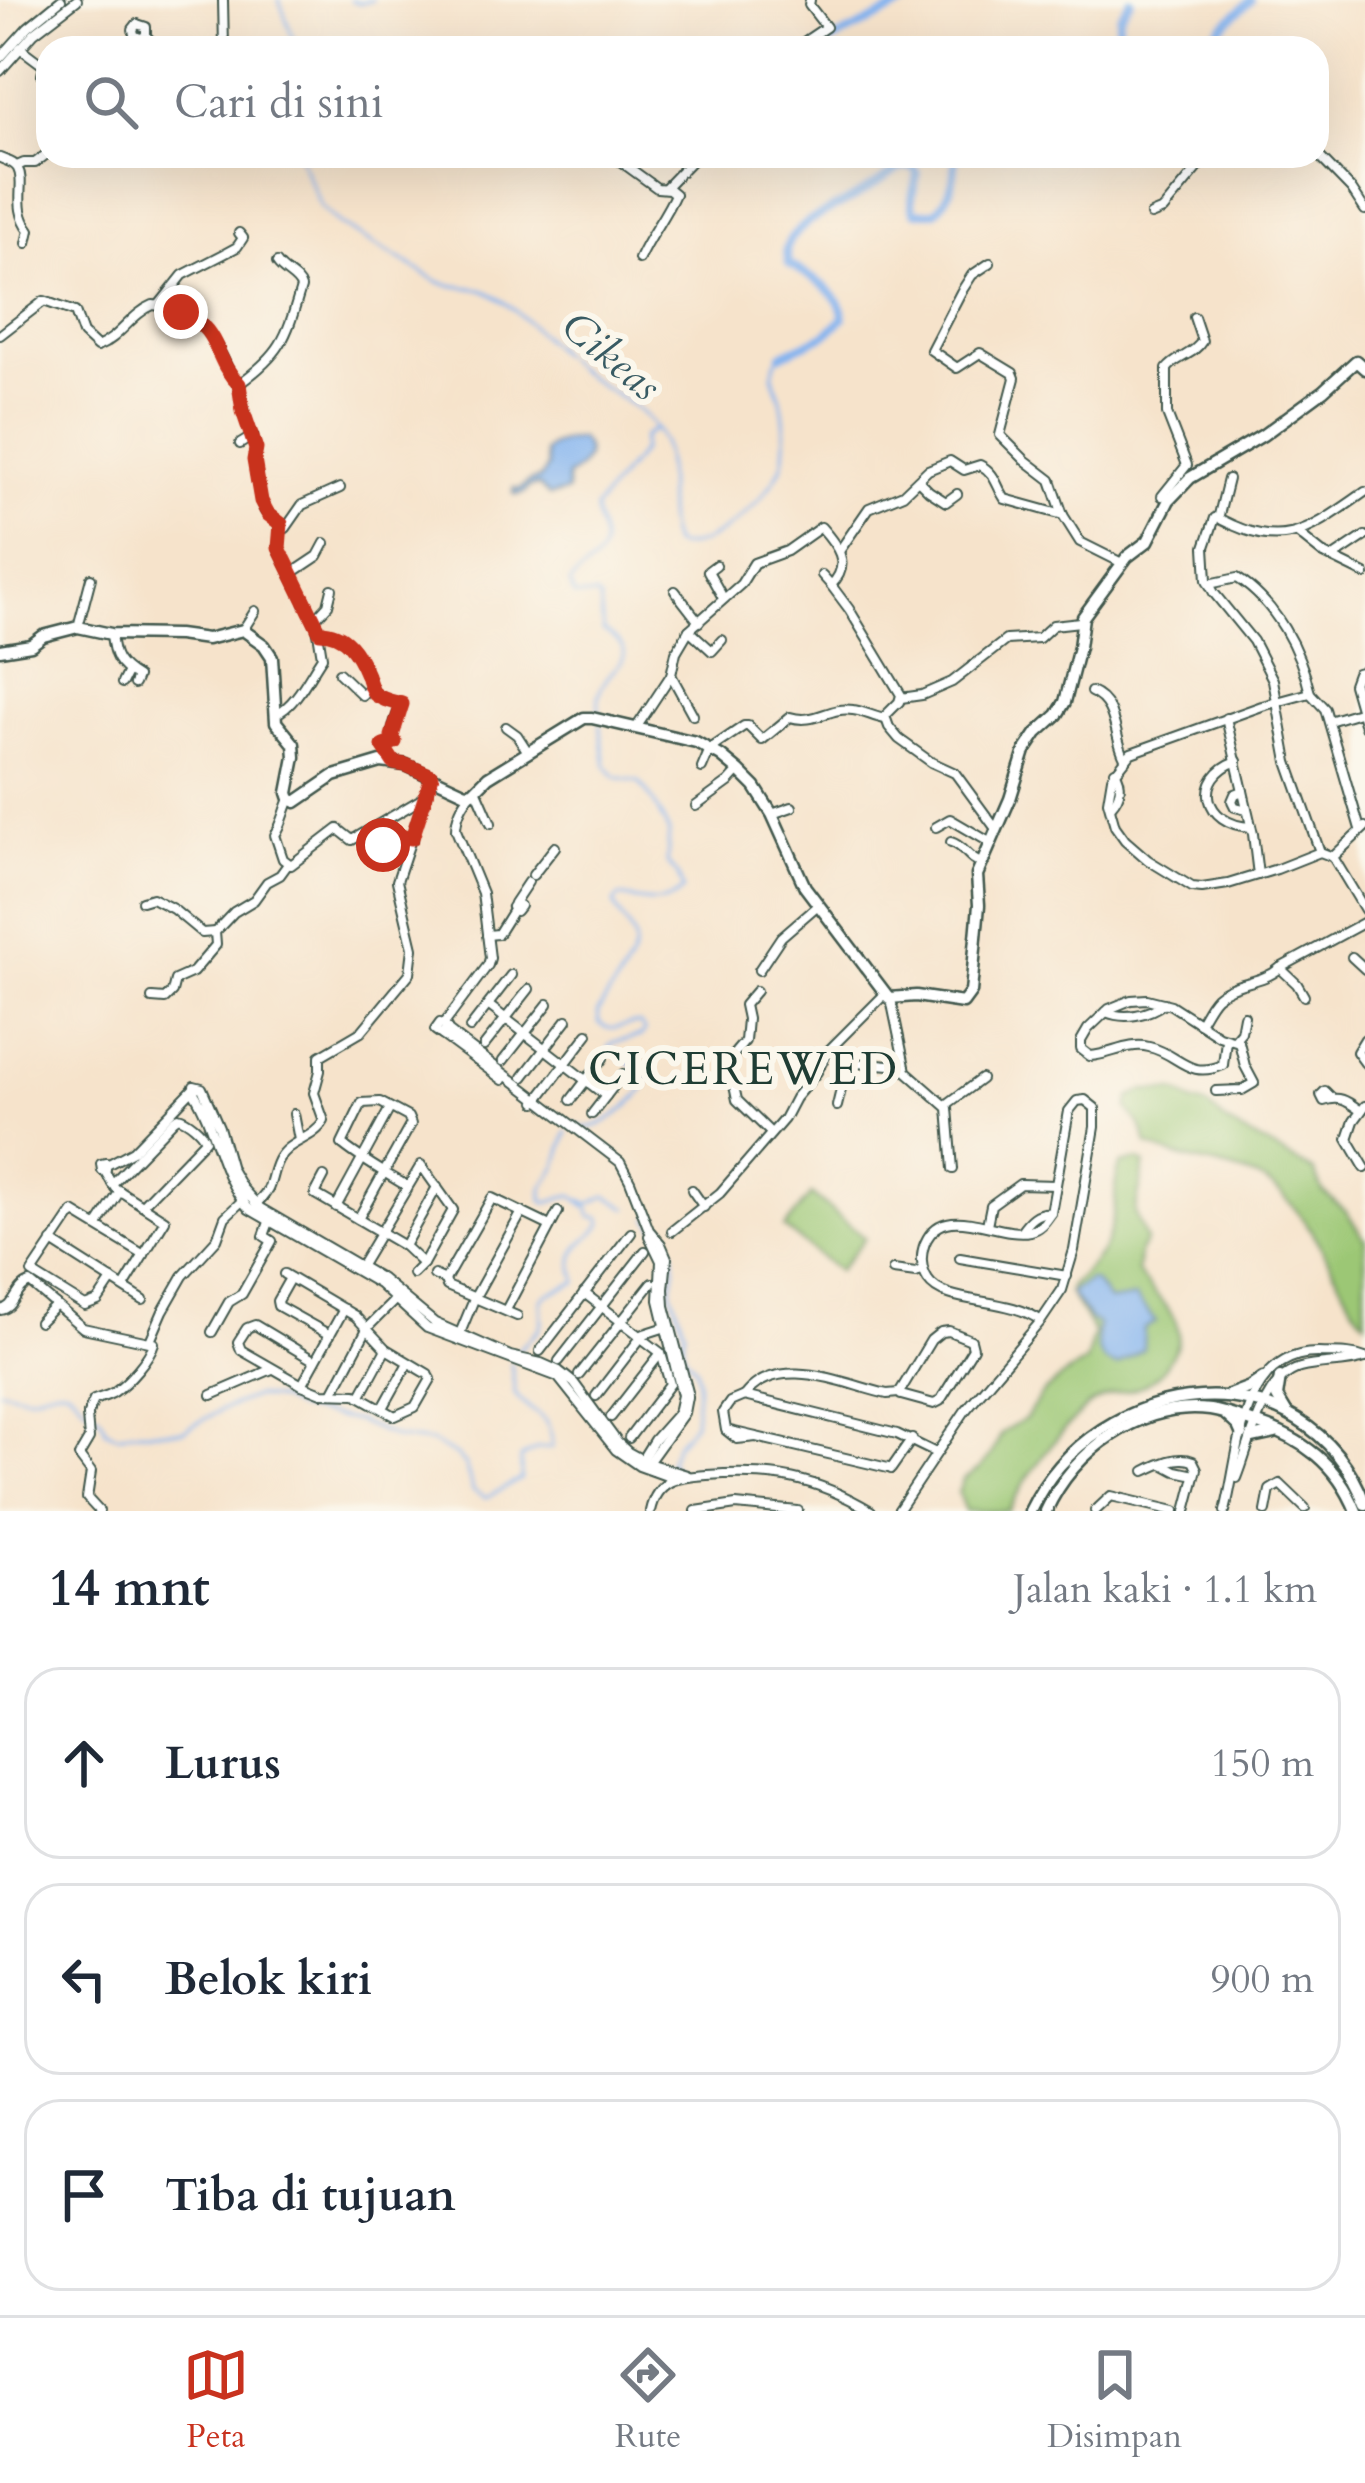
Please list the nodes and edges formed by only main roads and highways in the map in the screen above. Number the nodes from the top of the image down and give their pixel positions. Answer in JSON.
{"nodes":[{"id":1,"x":1362,"y":361,"type":"edge"},
{"id":2,"x":0,"y":650,"type":"edge"},
{"id":3,"x":1282,"y":1371,"type":"road end"},
{"id":4,"x":1263,"y":1378,"type":"road end"},
{"id":5,"x":1220,"y":1397,"type":"junction"},
{"id":6,"x":1220,"y":1412,"type":"junction"},
{"id":7,"x":1294,"y":1420,"type":"junction"},
{"id":8,"x":1284,"y":1433,"type":"junction"},
{"id":9,"x":1365,"y":1504,"type":"edge"},
{"id":10,"x":1030,"y":1511,"type":"edge"},
{"id":11,"x":1046,"y":1511,"type":"edge"},
{"id":12,"x":1356,"y":1511,"type":"edge"}],
"edges":[{"from":1,"to":2,"type":"main road"},
{"from":3,"to":7,"type":"main road"},
{"from":4,"to":5,"type":"main road"},
{"from":5,"to":7,"type":"main road"},
{"from":5,"to":10,"type":"main road"},
{"from":6,"to":8,"type":"main road"},
{"from":6,"to":8,"type":"main road"},
{"from":6,"to":11,"type":"main road"},
{"from":7,"to":9,"type":"main road"},
{"from":8,"to":12,"type":"main road"}]}
